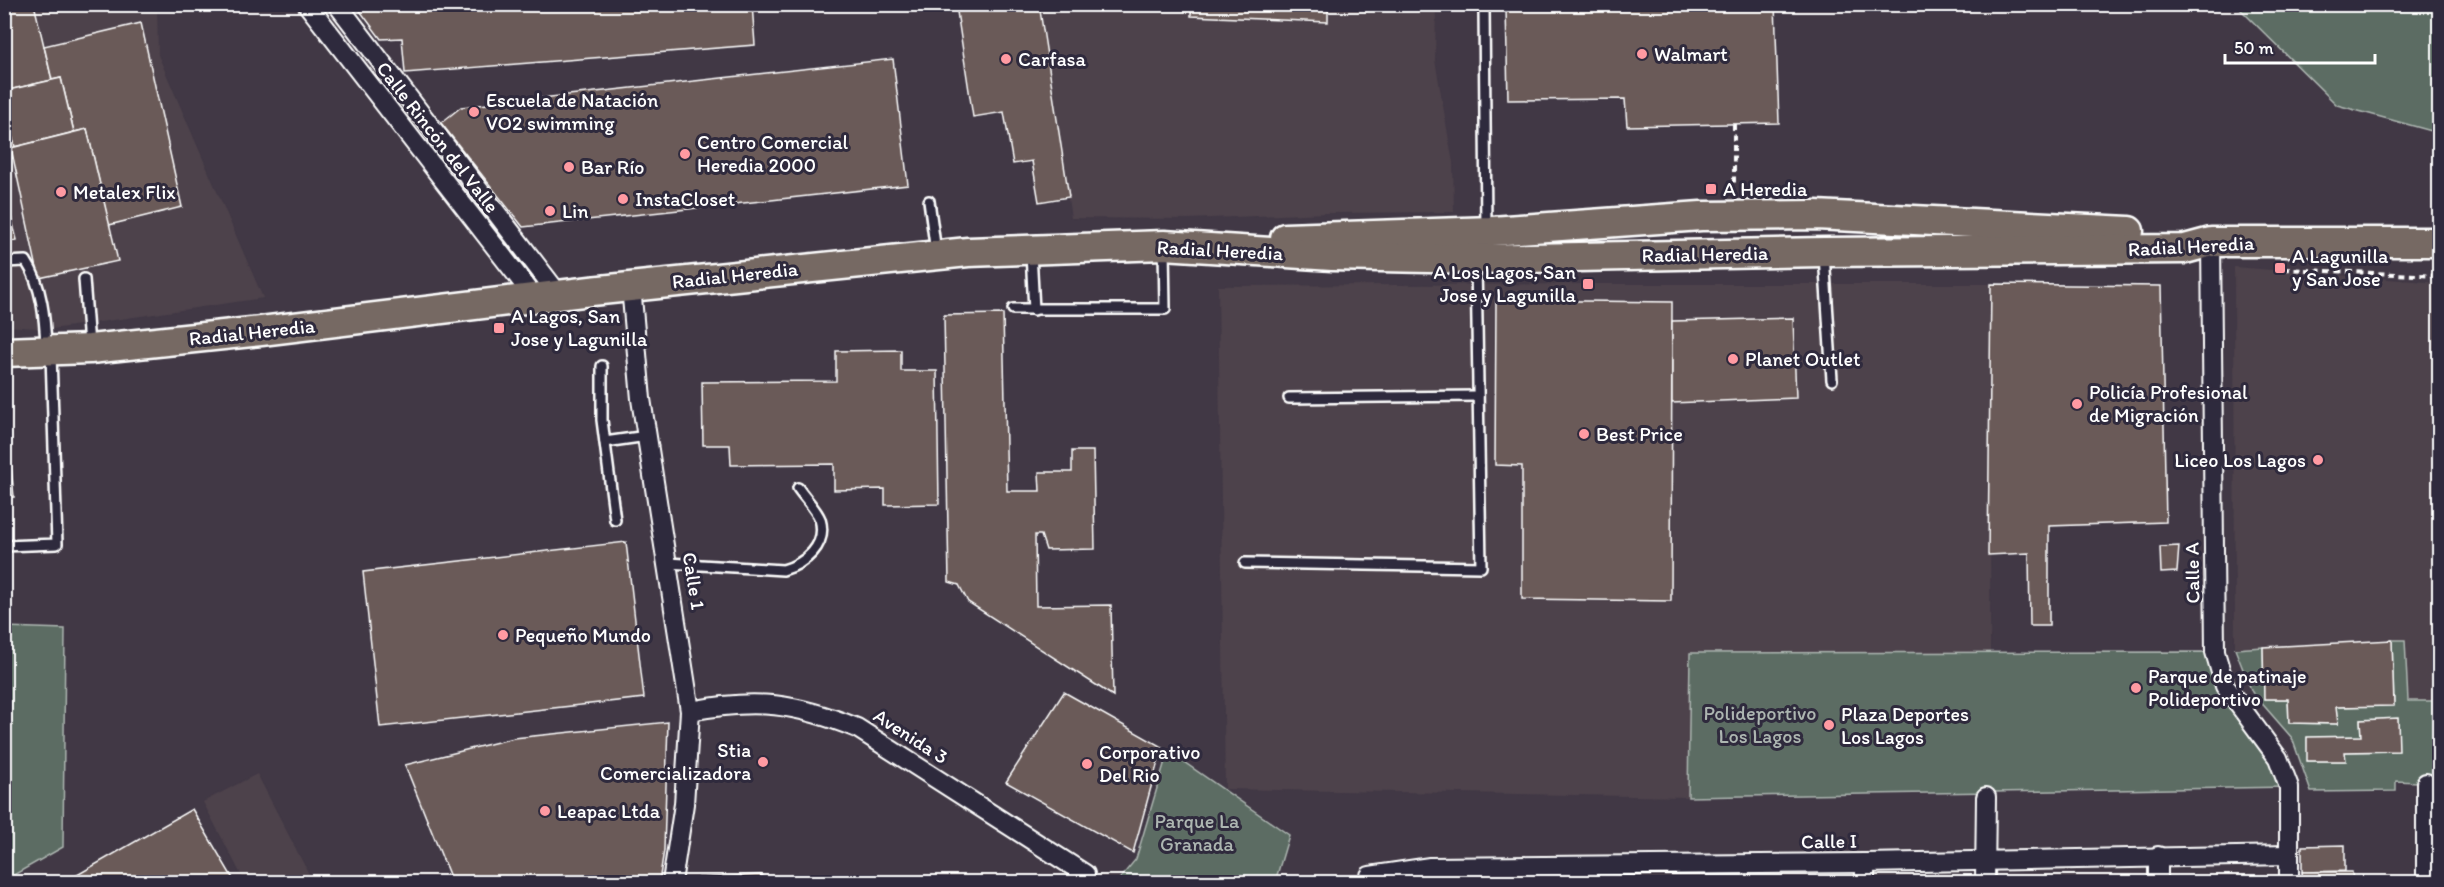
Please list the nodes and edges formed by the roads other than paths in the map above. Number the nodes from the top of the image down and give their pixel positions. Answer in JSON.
{"nodes":[{"id":1,"x":307,"y":4,"type":"edge"},
{"id":2,"x":337,"y":4,"type":"edge"},
{"id":3,"x":1484,"y":8,"type":"dead end"},
{"id":4,"x":929,"y":201,"type":"dead end"},
{"id":5,"x":1816,"y":215,"type":"junction"},
{"id":6,"x":1486,"y":231,"type":"junction"},
{"id":7,"x":2211,"y":242,"type":"junction"},
{"id":8,"x":2439,"y":242,"type":"edge"},
{"id":9,"x":1164,"y":245,"type":"junction"},
{"id":10,"x":2160,"y":249,"type":"junction"},
{"id":11,"x":1031,"y":252,"type":"junction"},
{"id":12,"x":1824,"y":252,"type":"junction"},
{"id":13,"x":936,"y":255,"type":"junction"},
{"id":14,"x":1476,"y":260,"type":"junction"},
{"id":15,"x":4,"y":262,"type":"edge"},
{"id":16,"x":84,"y":279,"type":"dead end"},
{"id":17,"x":631,"y":286,"type":"junction"},
{"id":18,"x":546,"y":296,"type":"junction"},
{"id":19,"x":1013,"y":309,"type":"dead end"},
{"id":20,"x":1034,"y":310,"type":"junction"},
{"id":21,"x":90,"y":349,"type":"junction"},
{"id":22,"x":49,"y":351,"type":"junction"},
{"id":23,"x":4,"y":352,"type":"edge"},
{"id":24,"x":602,"y":366,"type":"dead end"},
{"id":25,"x":1832,"y":380,"type":"dead end"},
{"id":26,"x":1478,"y":396,"type":"junction"},
{"id":27,"x":1289,"y":398,"type":"dead end"},
{"id":28,"x":647,"y":436,"type":"junction"},
{"id":29,"x":605,"y":442,"type":"junction"},
{"id":30,"x":798,"y":488,"type":"dead end"},
{"id":31,"x":615,"y":520,"type":"dead end"},
{"id":32,"x":4,"y":546,"type":"edge"},
{"id":33,"x":668,"y":562,"type":"junction"},
{"id":34,"x":1245,"y":563,"type":"dead end"},
{"id":35,"x":690,"y":711,"type":"junction"},
{"id":36,"x":2426,"y":783,"type":"dead end"},
{"id":37,"x":1986,"y":798,"type":"dead end"},
{"id":38,"x":2289,"y":855,"type":"junction"},
{"id":39,"x":2158,"y":856,"type":"junction"},
{"id":40,"x":1985,"y":859,"type":"junction"},
{"id":41,"x":1865,"y":863,"type":"junction"},
{"id":42,"x":1085,"y":874,"type":"dead end"},
{"id":43,"x":1620,"y":874,"type":"edge"},
{"id":44,"x":1370,"y":879,"type":"edge"},
{"id":45,"x":672,"y":882,"type":"edge"},
{"id":46,"x":1865,"y":882,"type":"edge"},
{"id":47,"x":1985,"y":882,"type":"edge"},
{"id":48,"x":2158,"y":882,"type":"edge"},
{"id":49,"x":2289,"y":882,"type":"edge"},
{"id":50,"x":2426,"y":882,"type":"edge"}],
"edges":[{"from":1,"to":18,"type":"street","name":"Calle Rincón del Valle"},
{"from":2,"to":18,"type":"street","name":"Calle Rincón del Valle"},
{"from":3,"to":6,"type":"lane"},
{"from":4,"to":13,"type":"lane"},
{"from":5,"to":6,"type":"main road"},
{"from":5,"to":7,"type":"main road"},
{"from":5,"to":10,"type":"main road"},
{"from":5,"to":14,"type":"main road"},
{"from":6,"to":9,"type":"main road"},
{"from":7,"to":8,"type":"main road","name":"Radial Heredia"},
{"from":7,"to":10,"type":"main road","name":"Radial Heredia"},
{"from":7,"to":38,"type":"street","name":"Calle A"},
{"from":9,"to":11,"type":"main road","name":"Radial Heredia"},
{"from":9,"to":14,"type":"main road","name":"Radial Heredia"},
{"from":9,"to":20,"type":"lane"},
{"from":10,"to":12,"type":"main road","name":"Radial Heredia"},
{"from":11,"to":13,"type":"main road","name":"Radial Heredia"},
{"from":11,"to":20,"type":"lane"},
{"from":12,"to":14,"type":"main road","name":"Radial Heredia"},
{"from":12,"to":25,"type":"lane"},
{"from":13,"to":17,"type":"main road","name":"Radial Heredia"},
{"from":14,"to":26,"type":"lane"},
{"from":15,"to":22,"type":"lane"},
{"from":16,"to":21,"type":"lane"},
{"from":17,"to":18,"type":"main road","name":"Radial Heredia"},
{"from":17,"to":28,"type":"street","name":"Calle 1"},
{"from":18,"to":21,"type":"main road","name":"Radial Heredia"},
{"from":19,"to":20,"type":"lane"},
{"from":21,"to":22,"type":"main road","name":"Radial Heredia"},
{"from":22,"to":23,"type":"main road","name":"Radial Heredia"},
{"from":22,"to":32,"type":"lane"},
{"from":24,"to":29,"type":"lane"},
{"from":26,"to":27,"type":"lane"},
{"from":26,"to":34,"type":"lane"},
{"from":28,"to":29,"type":"lane"},
{"from":28,"to":33,"type":"street","name":"Calle 1"},
{"from":29,"to":31,"type":"lane"},
{"from":30,"to":33,"type":"lane"},
{"from":33,"to":35,"type":"street","name":"Calle 1"},
{"from":35,"to":42,"type":"street","name":"Avenida 3"},
{"from":35,"to":45,"type":"street","name":"Calle 1"},
{"from":36,"to":50,"type":"street"},
{"from":37,"to":40,"type":"street"},
{"from":38,"to":39,"type":"street","name":"Calle I"},
{"from":38,"to":49,"type":"street","name":"Calle A"},
{"from":39,"to":40,"type":"street","name":"Calle I"},
{"from":39,"to":48,"type":"street"},
{"from":40,"to":41,"type":"street","name":"Calle I"},
{"from":40,"to":47,"type":"street"},
{"from":41,"to":43,"type":"street","name":"Calle I"},
{"from":41,"to":46,"type":"street"},
{"from":43,"to":44,"type":"street","name":"Calle I"}]}
